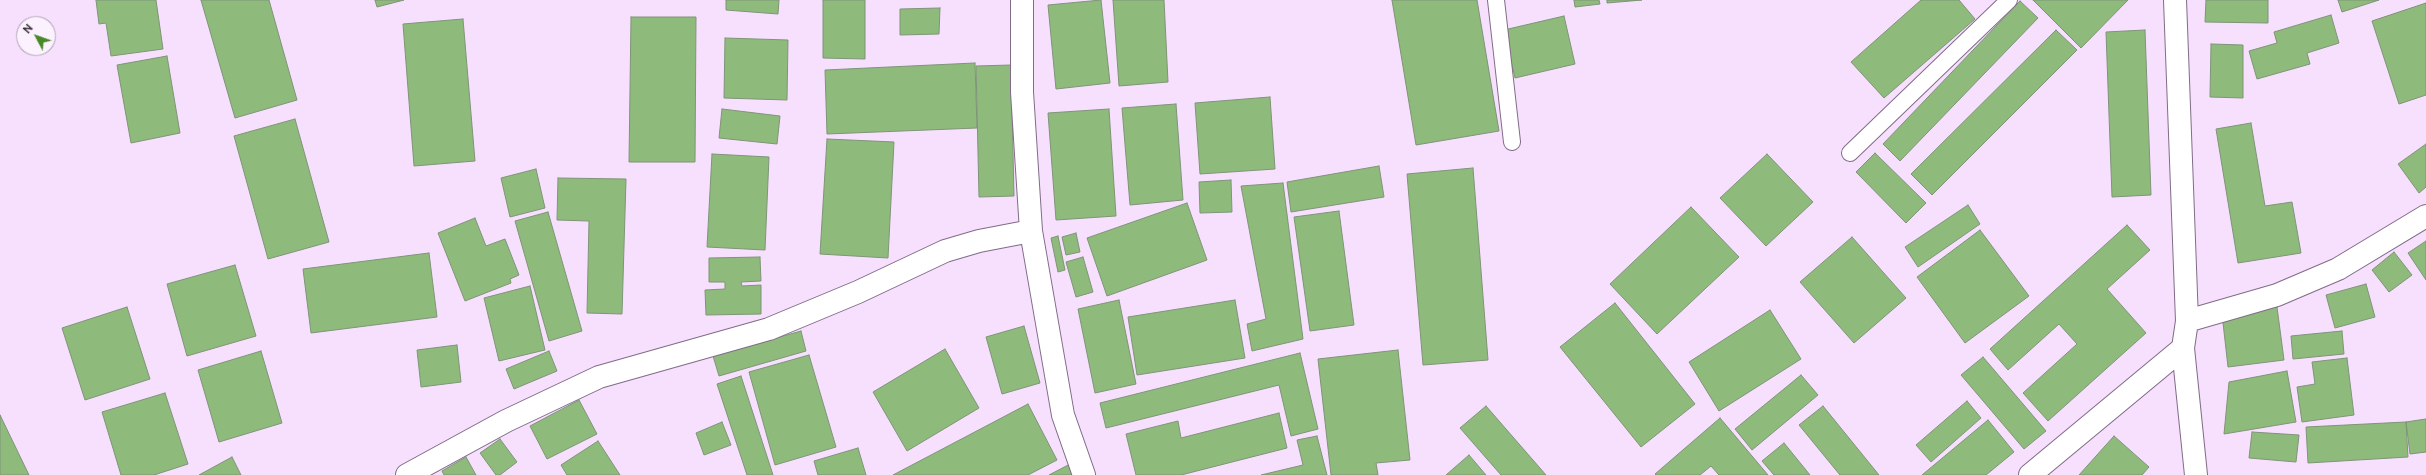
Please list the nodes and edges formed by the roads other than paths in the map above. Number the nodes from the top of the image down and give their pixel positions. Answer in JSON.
{"nodes":[{"id":1,"x":1022,"y":0,"type":"edge"},
{"id":2,"x":1496,"y":0,"type":"edge"},
{"id":3,"x":2009,"y":0,"type":"edge"},
{"id":4,"x":2175,"y":0,"type":"edge"},
{"id":5,"x":1512,"y":142,"type":"dead end"},
{"id":6,"x":1850,"y":153,"type":"dead end"},
{"id":7,"x":2426,"y":216,"type":"edge"},
{"id":8,"x":1031,"y":231,"type":"junction"},
{"id":9,"x":2187,"y":321,"type":"junction"},
{"id":10,"x":2183,"y":348,"type":"junction"},
{"id":11,"x":407,"y":475,"type":"edge"},
{"id":12,"x":1084,"y":475,"type":"edge"},
{"id":13,"x":2030,"y":475,"type":"edge"},
{"id":14,"x":2196,"y":475,"type":"edge"}],
"edges":[{"from":1,"to":8,"type":"street"},
{"from":2,"to":5,"type":"lane"},
{"from":3,"to":6,"type":"lane"},
{"from":4,"to":9,"type":"street"},
{"from":7,"to":9,"type":"street"},
{"from":8,"to":11,"type":"street"},
{"from":8,"to":12,"type":"street"},
{"from":9,"to":10,"type":"street"},
{"from":10,"to":13,"type":"street"},
{"from":10,"to":14,"type":"street"}]}
